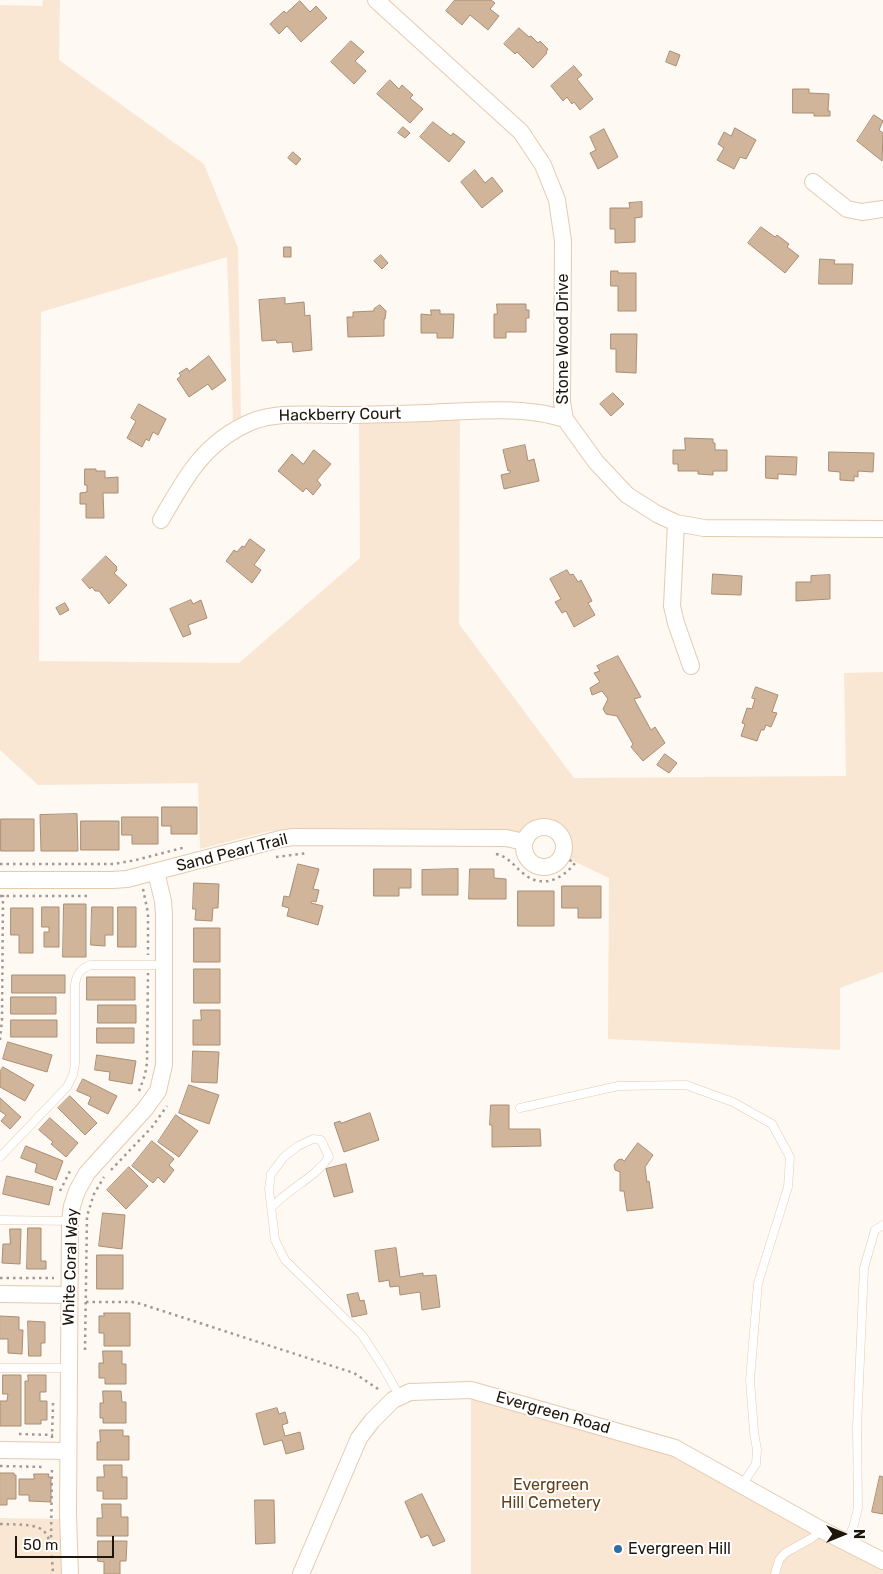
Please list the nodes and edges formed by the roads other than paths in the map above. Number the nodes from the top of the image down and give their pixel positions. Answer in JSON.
{"nodes":[{"id":1,"x":376,"y":0,"type":"edge"},
{"id":2,"x":814,"y":182,"type":"dead end"},
{"id":3,"x":883,"y":209,"type":"edge"},
{"id":4,"x":565,"y":419,"type":"junction"},
{"id":5,"x":161,"y":520,"type":"dead end"},
{"id":6,"x":676,"y":523,"type":"junction"},
{"id":7,"x":883,"y":529,"type":"edge"},
{"id":8,"x":691,"y":666,"type":"dead end"},
{"id":9,"x":524,"y":842,"type":"junction"},
{"id":10,"x":156,"y":872,"type":"junction"},
{"id":11,"x":1,"y":880,"type":"edge"},
{"id":12,"x":156,"y":965,"type":"junction"},
{"id":13,"x":520,"y":1108,"type":"dead end"},
{"id":14,"x":0,"y":1157,"type":"edge"},
{"id":15,"x":272,"y":1207,"type":"junction"},
{"id":16,"x":0,"y":1220,"type":"edge"},
{"id":17,"x":70,"y":1221,"type":"junction"},
{"id":18,"x":883,"y":1225,"type":"edge"},
{"id":19,"x":0,"y":1294,"type":"edge"},
{"id":20,"x":69,"y":1299,"type":"junction"},
{"id":21,"x":0,"y":1368,"type":"edge"},
{"id":22,"x":69,"y":1368,"type":"junction"},
{"id":23,"x":397,"y":1398,"type":"junction"},
{"id":24,"x":0,"y":1450,"type":"edge"},
{"id":25,"x":60,"y":1459,"type":"junction"},
{"id":26,"x":742,"y":1485,"type":"junction"},
{"id":27,"x":822,"y":1530,"type":"junction"},
{"id":28,"x":846,"y":1542,"type":"junction"},
{"id":29,"x":883,"y":1561,"type":"edge"},
{"id":30,"x":70,"y":1574,"type":"edge"},
{"id":31,"x":301,"y":1574,"type":"edge"},
{"id":32,"x":775,"y":1574,"type":"edge"}],
"edges":[{"from":1,"to":4,"type":"street","name":"Stone Wood Drive"},
{"from":2,"to":3,"type":"street"},
{"from":4,"to":5,"type":"street","name":"Hackberry Court"},
{"from":4,"to":6,"type":"street","name":"Stone Wood Drive"},
{"from":6,"to":7,"type":"street","name":"Stone Wood Drive"},
{"from":6,"to":8,"type":"street"},
{"from":9,"to":9,"type":"street"},
{"from":9,"to":10,"type":"street","name":"Sand Pearl Trail"},
{"from":10,"to":11,"type":"street","name":"Sand Pearl Trail"},
{"from":10,"to":12,"type":"street","name":"White Coral Way"},
{"from":12,"to":14,"type":"lane"},
{"from":12,"to":17,"type":"street","name":"White Coral Way"},
{"from":13,"to":26,"type":"lane"},
{"from":15,"to":15,"type":"lane"},
{"from":15,"to":23,"type":"lane"},
{"from":16,"to":17,"type":"lane"},
{"from":17,"to":20,"type":"street","name":"White Coral Way"},
{"from":18,"to":28,"type":"lane"},
{"from":19,"to":20,"type":"street"},
{"from":20,"to":22,"type":"street","name":"White Coral Way"},
{"from":21,"to":22,"type":"lane"},
{"from":22,"to":25,"type":"street","name":"White Coral Way"},
{"from":23,"to":26,"type":"street","name":"Evergreen Road"},
{"from":23,"to":31,"type":"street"},
{"from":24,"to":25,"type":"street"},
{"from":25,"to":30,"type":"street","name":"White Coral Way"},
{"from":26,"to":27,"type":"street","name":"Evergreen Road"},
{"from":27,"to":28,"type":"street","name":"Evergreen Road"},
{"from":27,"to":32,"type":"lane"},
{"from":28,"to":29,"type":"street","name":"Evergreen Road"}]}
